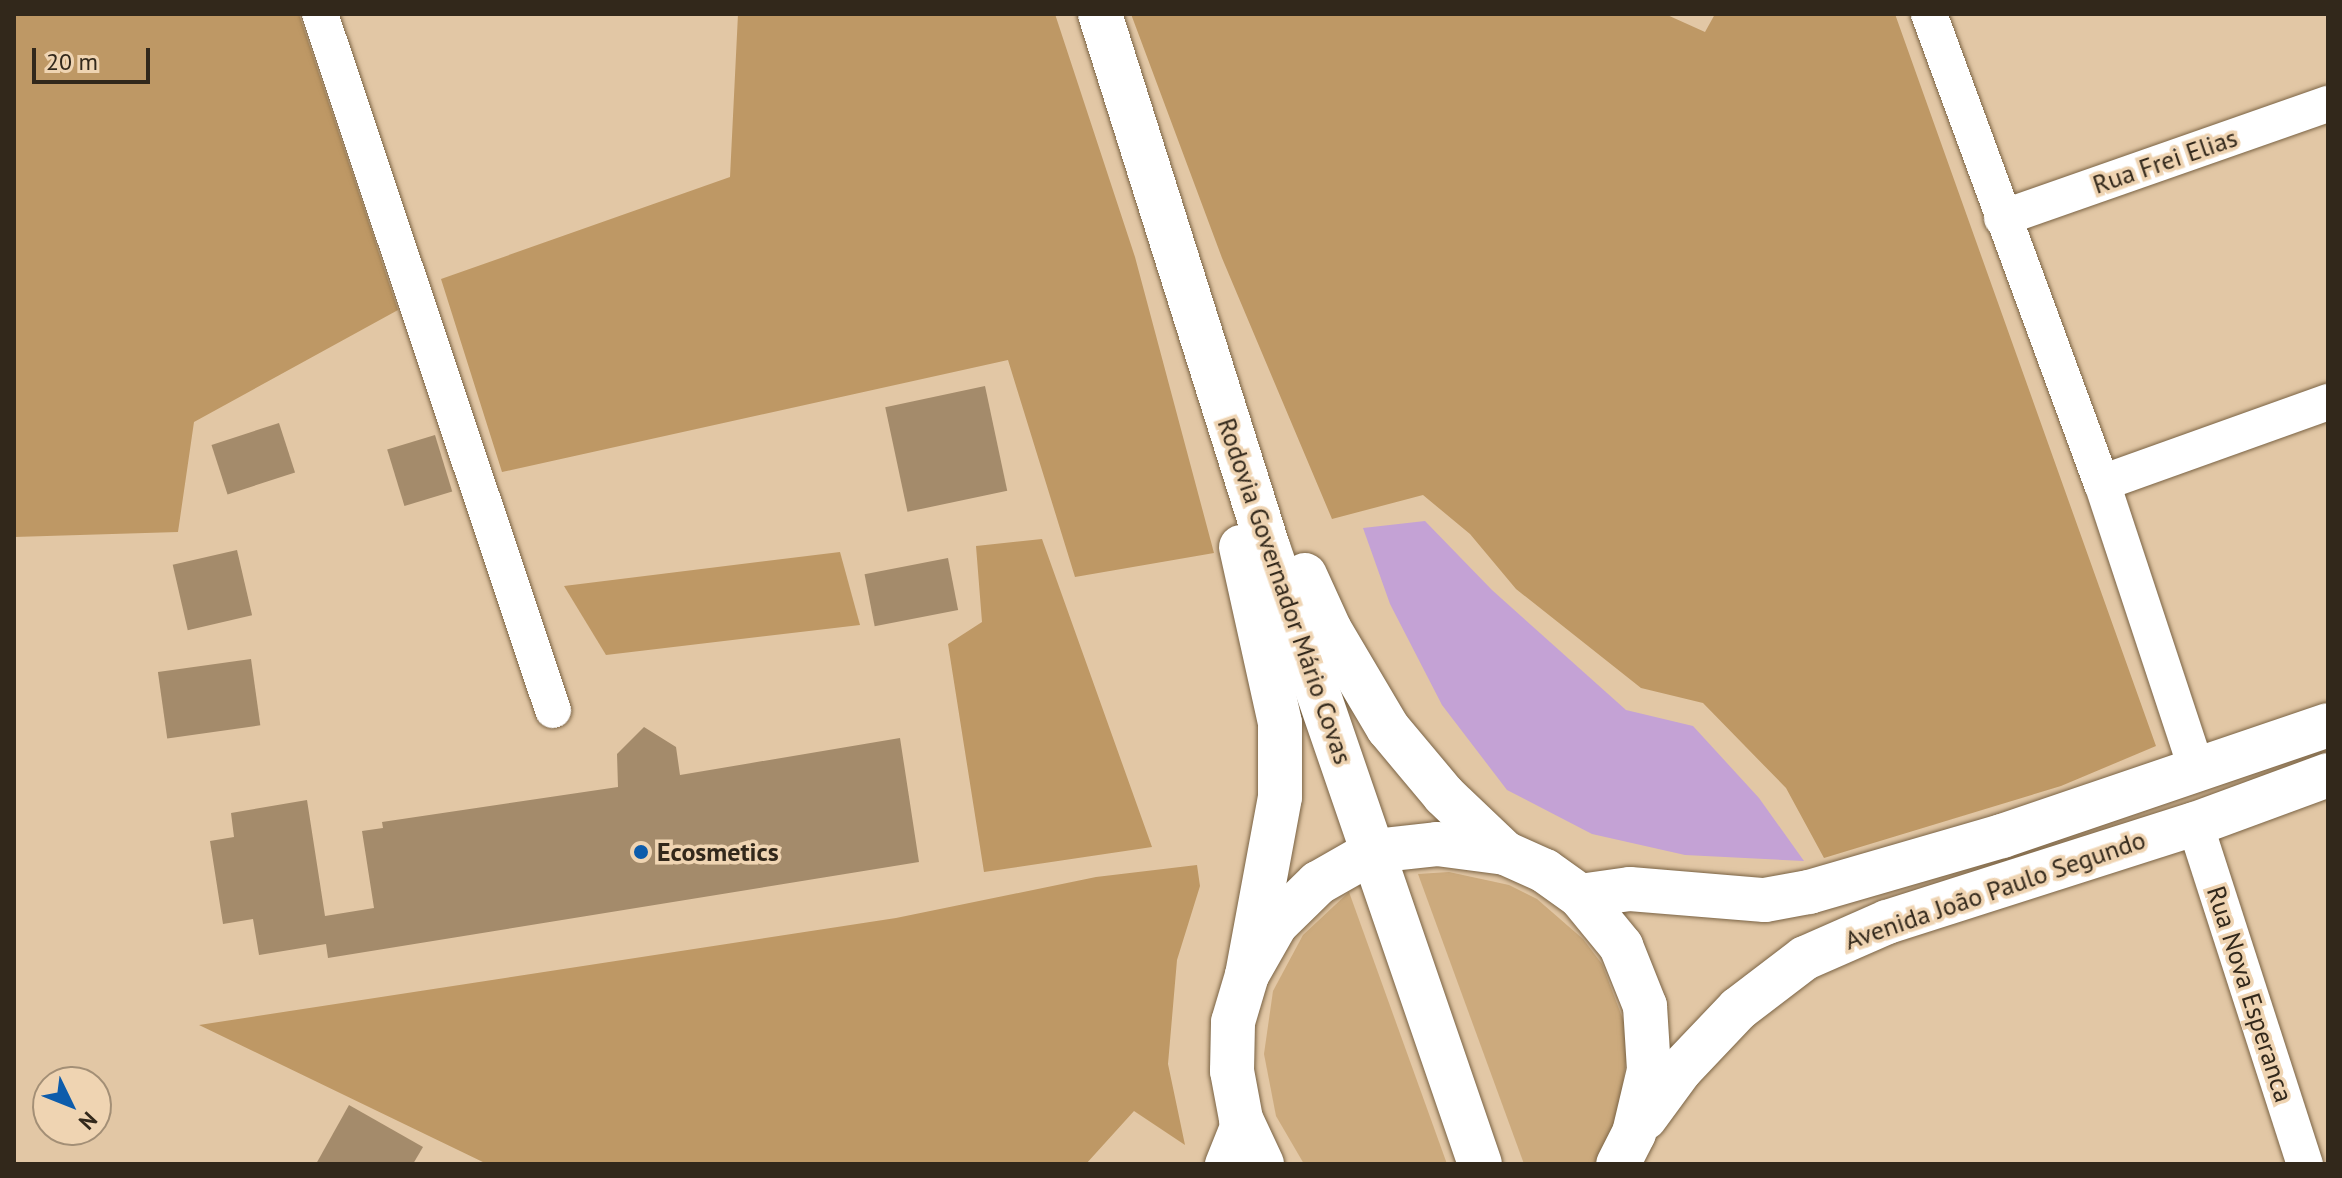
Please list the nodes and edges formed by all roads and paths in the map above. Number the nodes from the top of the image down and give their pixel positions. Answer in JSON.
{"nodes":[{"id":1,"x":320,"y":14,"type":"edge"},
{"id":2,"x":1100,"y":14,"type":"edge"},
{"id":3,"x":1929,"y":14,"type":"edge"},
{"id":4,"x":2328,"y":104,"type":"edge"},
{"id":5,"x":2002,"y":218,"type":"junction"},
{"id":6,"x":1162,"y":219,"type":"junction"},
{"id":7,"x":2328,"y":402,"type":"edge"},
{"id":8,"x":2102,"y":483,"type":"junction"},
{"id":9,"x":553,"y":710,"type":"dead end"},
{"id":10,"x":2328,"y":725,"type":"edge"},
{"id":11,"x":2197,"y":770,"type":"junction"},
{"id":12,"x":2328,"y":775,"type":"edge"},
{"id":13,"x":2195,"y":824,"type":"junction"},
{"id":14,"x":1374,"y":851,"type":"junction"},
{"id":15,"x":1505,"y":853,"type":"junction"},
{"id":16,"x":1580,"y":896,"type":"junction"},
{"id":17,"x":1247,"y":975,"type":"junction"},
{"id":18,"x":1241,"y":1119,"type":"junction"},
{"id":19,"x":1626,"y":1148,"type":"edge"},
{"id":20,"x":1223,"y":1164,"type":"edge"},
{"id":21,"x":1262,"y":1164,"type":"edge"},
{"id":22,"x":1480,"y":1164,"type":"edge"},
{"id":23,"x":2305,"y":1164,"type":"edge"}],
"edges":[{"from":1,"to":9,"type":"street"},
{"from":2,"to":6,"type":"main road","name":"Rodovia Governador Mário Covas"},
{"from":3,"to":5,"type":"street"},
{"from":4,"to":5,"type":"street","name":"Rua Frei Elias"},
{"from":5,"to":8,"type":"street"},
{"from":6,"to":14,"type":"main road","name":"Rodovia Governador Mário Covas"},
{"from":6,"to":15,"type":"main road"},
{"from":6,"to":17,"type":"main road"},
{"from":7,"to":8,"type":"street"},
{"from":8,"to":11,"type":"street"},
{"from":10,"to":11,"type":"main road","name":"Avenida João Paulo Segundo"},
{"from":11,"to":16,"type":"main road","name":"Avenida João Paulo Segundo"},
{"from":12,"to":13,"type":"main road","name":"Avenida João Paulo Segundo"},
{"from":13,"to":19,"type":"main road","name":"Avenida João Paulo Segundo"},
{"from":13,"to":23,"type":"street","name":"Rua Nova Esperanca"},
{"from":14,"to":15,"type":"main road","name":"Avenida João Paulo Segundo"},
{"from":14,"to":17,"type":"main road"},
{"from":14,"to":22,"type":"main road","name":"Rodovia Governador Mário Covas"},
{"from":15,"to":16,"type":"main road","name":"Avenida João Paulo Segundo"},
{"from":16,"to":19,"type":"main road","name":"Avenida João Paulo Segundo"},
{"from":17,"to":18,"type":"main road"},
{"from":18,"to":20,"type":"street"},
{"from":18,"to":21,"type":"main road"}]}
